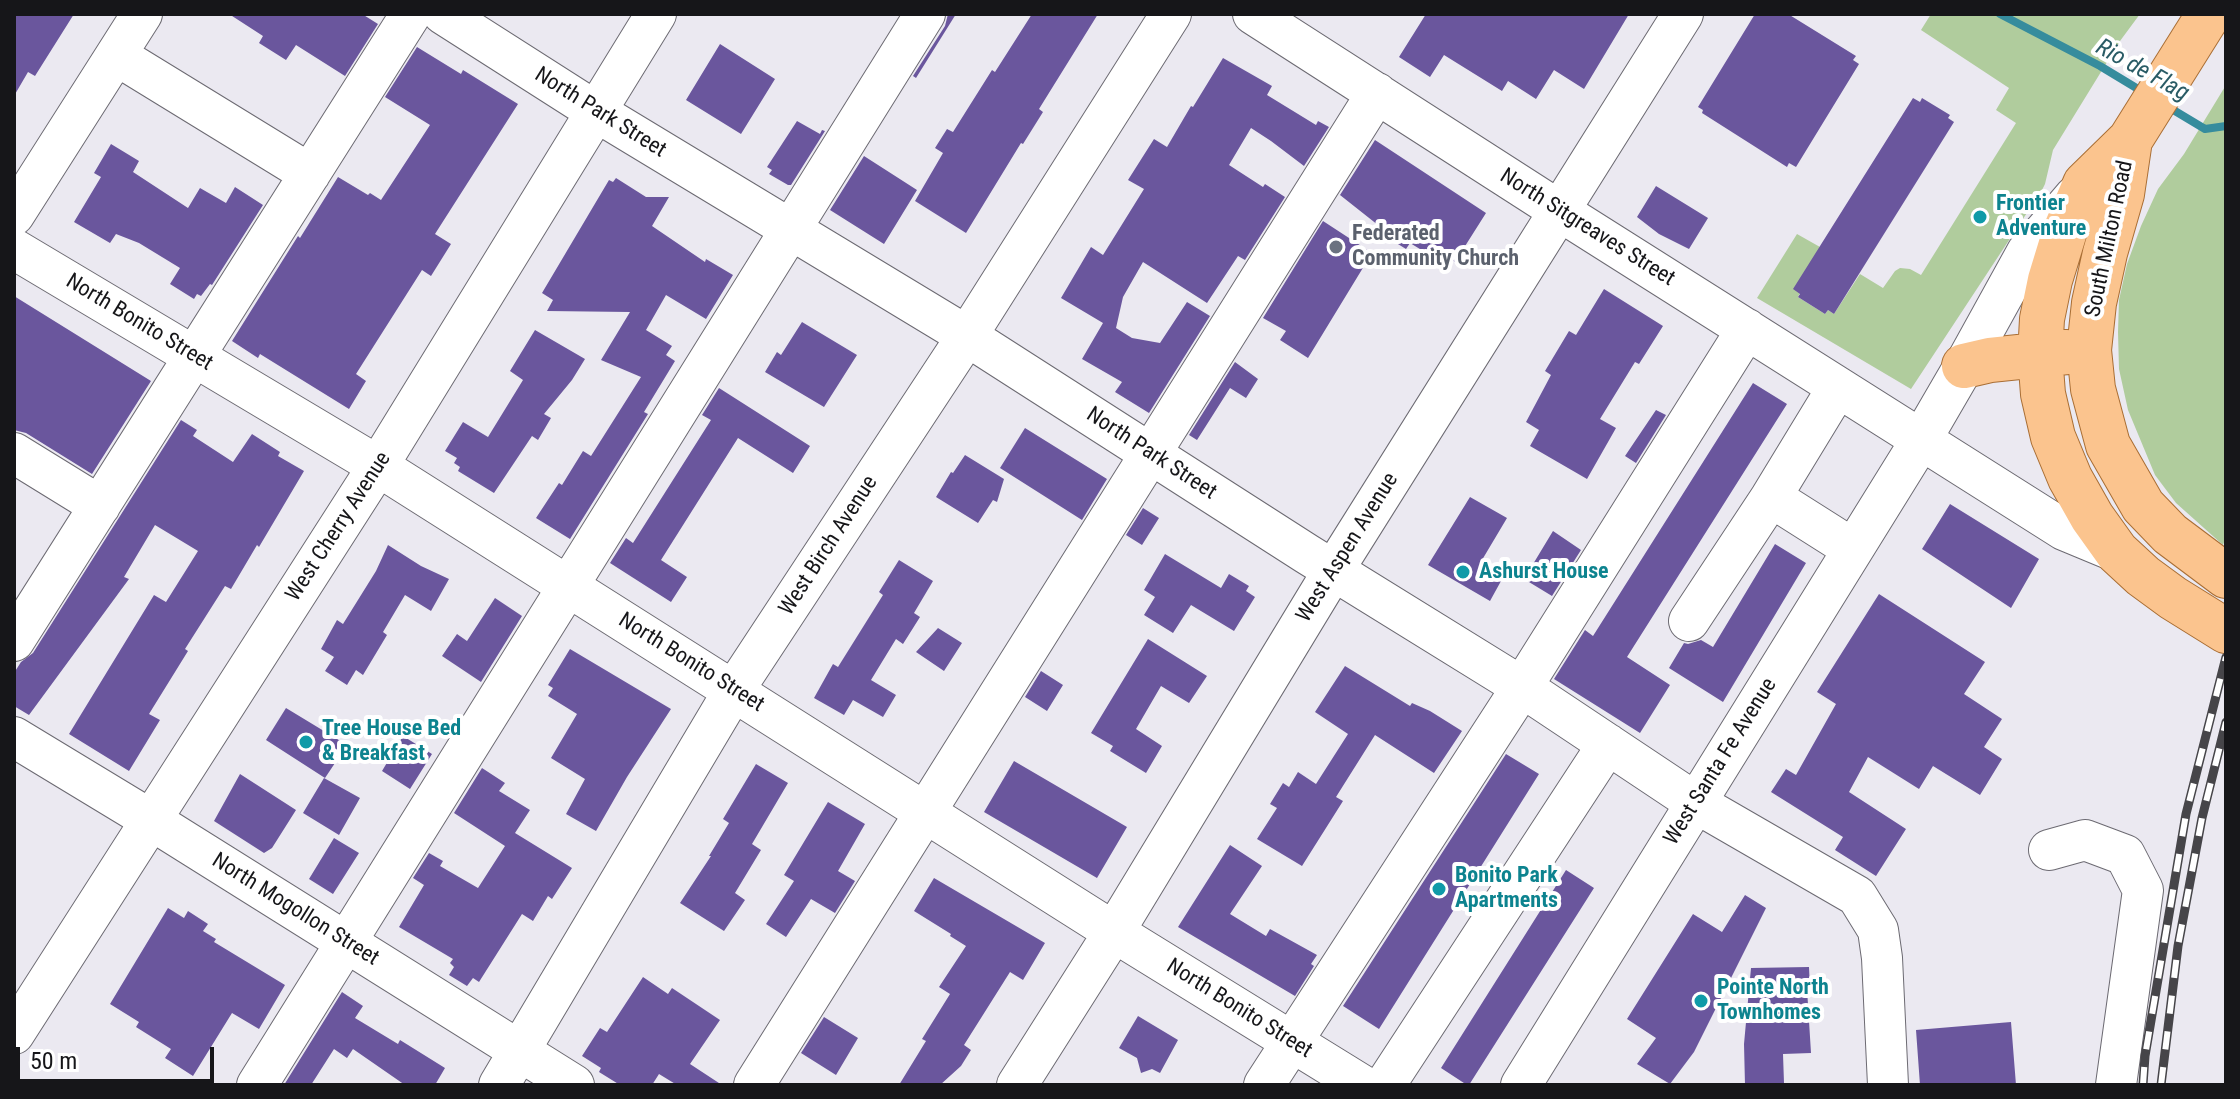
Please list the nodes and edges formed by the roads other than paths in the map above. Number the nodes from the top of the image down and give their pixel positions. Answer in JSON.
{"nodes":[{"id":1,"x":142,"y":14,"type":"edge"},
{"id":2,"x":411,"y":14,"type":"edge"},
{"id":3,"x":443,"y":14,"type":"edge"},
{"id":4,"x":656,"y":14,"type":"edge"},
{"id":5,"x":925,"y":14,"type":"edge"},
{"id":6,"x":1171,"y":14,"type":"edge"},
{"id":7,"x":1253,"y":14,"type":"edge"},
{"id":8,"x":1683,"y":14,"type":"edge"},
{"id":9,"x":2209,"y":14,"type":"edge"},
{"id":10,"x":116,"y":55,"type":"junction"},
{"id":11,"x":1377,"y":93,"type":"junction"},
{"id":12,"x":595,"y":111,"type":"junction"},
{"id":13,"x":2130,"y":140,"type":"junction"},
{"id":14,"x":310,"y":174,"type":"junction"},
{"id":15,"x":2085,"y":184,"type":"junction"},
{"id":16,"x":1558,"y":210,"type":"junction"},
{"id":17,"x":14,"y":215,"type":"edge"},
{"id":18,"x":790,"y":229,"type":"junction"},
{"id":19,"x":14,"y":249,"type":"edge"},
{"id":20,"x":1747,"y":329,"type":"junction"},
{"id":21,"x":967,"y":336,"type":"junction"},
{"id":22,"x":2089,"y":350,"type":"junction"},
{"id":23,"x":2040,"y":355,"type":"junction"},
{"id":24,"x":194,"y":357,"type":"junction"},
{"id":25,"x":1964,"y":366,"type":"junction"},
{"id":26,"x":1838,"y":387,"type":"junction"},
{"id":27,"x":1921,"y":440,"type":"junction"},
{"id":28,"x":14,"y":453,"type":"edge"},
{"id":29,"x":1150,"y":454,"type":"junction"},
{"id":30,"x":378,"y":466,"type":"junction"},
{"id":31,"x":1771,"y":497,"type":"junction"},
{"id":32,"x":100,"y":506,"type":"junction"},
{"id":33,"x":1853,"y":549,"type":"junction"},
{"id":34,"x":2117,"y":552,"type":"junction"},
{"id":35,"x":1333,"y":571,"type":"junction"},
{"id":36,"x":2226,"y":576,"type":"edge"},
{"id":37,"x":569,"y":586,"type":"junction"},
{"id":38,"x":1689,"y":621,"type":"dead end"},
{"id":39,"x":2226,"y":631,"type":"edge"},
{"id":40,"x":14,"y":641,"type":"edge"},
{"id":41,"x":1522,"y":687,"type":"junction"},
{"id":42,"x":734,"y":690,"type":"junction"},
{"id":43,"x":14,"y":737,"type":"edge"},
{"id":44,"x":1608,"y":744,"type":"junction"},
{"id":45,"x":1696,"y":803,"type":"junction"},
{"id":46,"x":925,"y":811,"type":"junction"},
{"id":47,"x":151,"y":820,"type":"junction"},
{"id":48,"x":2049,"y":850,"type":"dead end"},
{"id":49,"x":1114,"y":932,"type":"junction"},
{"id":50,"x":347,"y":942,"type":"junction"},
{"id":51,"x":14,"y":1034,"type":"edge"},
{"id":52,"x":1291,"y":1041,"type":"junction"},
{"id":53,"x":521,"y":1050,"type":"junction"},
{"id":54,"x":257,"y":1085,"type":"edge"},
{"id":55,"x":499,"y":1085,"type":"edge"},
{"id":56,"x":574,"y":1085,"type":"edge"},
{"id":57,"x":754,"y":1085,"type":"edge"},
{"id":58,"x":1017,"y":1085,"type":"edge"},
{"id":59,"x":1264,"y":1085,"type":"edge"},
{"id":60,"x":1362,"y":1085,"type":"edge"},
{"id":61,"x":1385,"y":1085,"type":"edge"},
{"id":62,"x":1521,"y":1085,"type":"edge"},
{"id":63,"x":1888,"y":1085,"type":"edge"},
{"id":64,"x":2116,"y":1085,"type":"edge"}],
"edges":[{"from":1,"to":10,"type":"street"},
{"from":2,"to":14,"type":"street"},
{"from":3,"to":12,"type":"street","name":"North Park Street"},
{"from":4,"to":12,"type":"street","name":"West Cherry Avenue"},
{"from":5,"to":18,"type":"street"},
{"from":6,"to":21,"type":"street","name":"West Birch Avenue"},
{"from":7,"to":11,"type":"street","name":"North Sitgreaves Street"},
{"from":8,"to":16,"type":"street","name":"West Aspen Avenue"},
{"from":9,"to":13,"type":"main road","name":"West Santa Fe Avenue"},
{"from":10,"to":14,"type":"street"},
{"from":10,"to":17,"type":"street"},
{"from":11,"to":16,"type":"street","name":"North Sitgreaves Street"},
{"from":11,"to":29,"type":"street"},
{"from":12,"to":18,"type":"street","name":"North Park Street"},
{"from":12,"to":30,"type":"street","name":"West Cherry Avenue"},
{"from":13,"to":15,"type":"main road","name":"West Santa Fe Avenue"},
{"from":13,"to":22,"type":"main road","name":"South Milton Road"},
{"from":14,"to":24,"type":"street"},
{"from":15,"to":23,"type":"main road","name":"South Milton Road"},
{"from":15,"to":25,"type":"street","name":"West Santa Fe Avenue"},
{"from":16,"to":20,"type":"street","name":"North Sitgreaves Street"},
{"from":16,"to":35,"type":"street","name":"West Aspen Avenue"},
{"from":18,"to":21,"type":"street","name":"North Park Street"},
{"from":18,"to":37,"type":"street"},
{"from":19,"to":24,"type":"street","name":"North Bonito Street"},
{"from":20,"to":26,"type":"street","name":"North Sitgreaves Street"},
{"from":20,"to":41,"type":"street"},
{"from":21,"to":29,"type":"street","name":"North Park Street"},
{"from":21,"to":42,"type":"street","name":"West Birch Avenue"},
{"from":22,"to":23,"type":"main road"},
{"from":22,"to":36,"type":"main road","name":"South Milton Road"},
{"from":23,"to":25,"type":"main road"},
{"from":23,"to":34,"type":"main road","name":"South Milton Road"},
{"from":24,"to":30,"type":"street","name":"North Bonito Street"},
{"from":24,"to":32,"type":"street"},
{"from":25,"to":27,"type":"street","name":"West Santa Fe Avenue"},
{"from":26,"to":27,"type":"street","name":"North Sitgreaves Street"},
{"from":26,"to":31,"type":"street"},
{"from":27,"to":33,"type":"street","name":"West Santa Fe Avenue"},
{"from":27,"to":34,"type":"street"},
{"from":28,"to":32,"type":"street"},
{"from":29,"to":35,"type":"street","name":"North Park Street"},
{"from":29,"to":46,"type":"street"},
{"from":30,"to":37,"type":"street","name":"North Bonito Street"},
{"from":30,"to":47,"type":"street","name":"West Cherry Avenue"},
{"from":31,"to":33,"type":"street"},
{"from":31,"to":38,"type":"street"},
{"from":32,"to":40,"type":"street"},
{"from":33,"to":45,"type":"street","name":"West Santa Fe Avenue"},
{"from":34,"to":39,"type":"main road","name":"South Milton Road"},
{"from":35,"to":41,"type":"street","name":"North Park Street"},
{"from":35,"to":49,"type":"street","name":"West Aspen Avenue"},
{"from":37,"to":42,"type":"street","name":"North Bonito Street"},
{"from":37,"to":50,"type":"street"},
{"from":41,"to":44,"type":"street","name":"North Park Street"},
{"from":41,"to":52,"type":"street"},
{"from":42,"to":46,"type":"street","name":"North Bonito Street"},
{"from":42,"to":53,"type":"street","name":"West Birch Avenue"},
{"from":43,"to":47,"type":"street","name":"North Mogollon Street"},
{"from":44,"to":45,"type":"street","name":"North Park Street"},
{"from":44,"to":61,"type":"street"},
{"from":45,"to":62,"type":"street","name":"West Santa Fe Avenue"},
{"from":45,"to":63,"type":"street","name":"North Park Street"},
{"from":46,"to":49,"type":"street","name":"North Bonito Street"},
{"from":46,"to":57,"type":"street"},
{"from":47,"to":50,"type":"street","name":"North Mogollon Street"},
{"from":47,"to":51,"type":"street","name":"West Cherry Avenue"},
{"from":48,"to":64,"type":"street"},
{"from":49,"to":52,"type":"street","name":"North Bonito Street"},
{"from":49,"to":58,"type":"street","name":"West Aspen Avenue"},
{"from":50,"to":53,"type":"street","name":"North Mogollon Street"},
{"from":50,"to":54,"type":"street"},
{"from":52,"to":59,"type":"street"},
{"from":52,"to":60,"type":"street","name":"North Bonito Street"},
{"from":53,"to":55,"type":"street","name":"West Birch Avenue"},
{"from":53,"to":56,"type":"street","name":"North Mogollon Street"}]}
